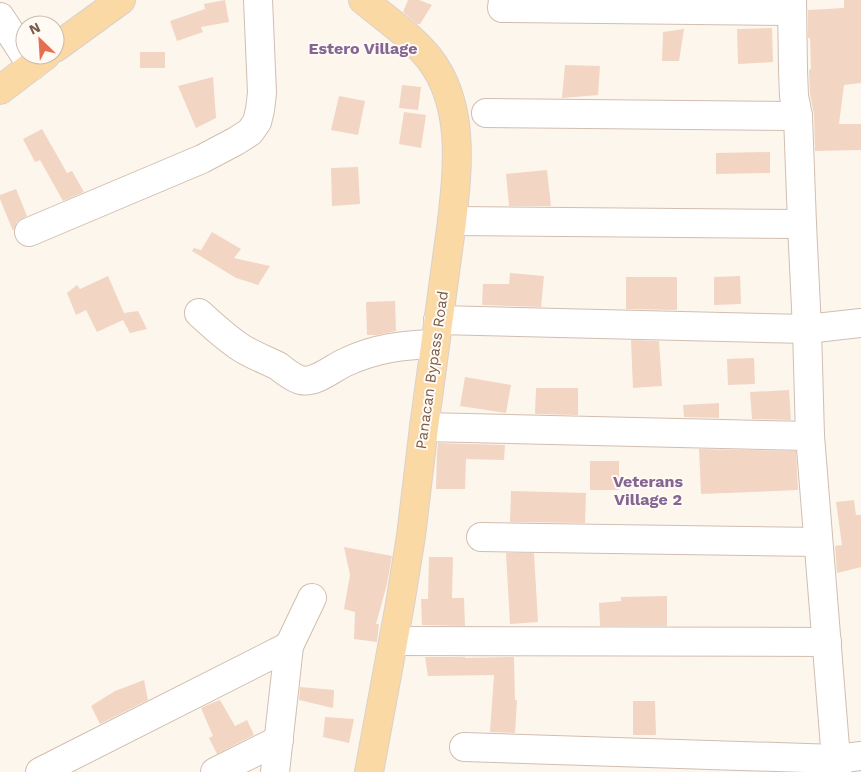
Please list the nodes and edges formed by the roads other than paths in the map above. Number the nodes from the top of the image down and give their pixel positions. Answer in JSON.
{"nodes":[{"id":1,"x":121,"y":0,"type":"edge"},
{"id":2,"x":258,"y":0,"type":"edge"},
{"id":3,"x":363,"y":0,"type":"edge"},
{"id":4,"x":503,"y":0,"type":"edge"},
{"id":5,"x":792,"y":6,"type":"edge"},
{"id":6,"x":0,"y":17,"type":"edge"},
{"id":7,"x":15,"y":34,"type":"edge"},
{"id":8,"x":65,"y":41,"type":"edge"},
{"id":9,"x":32,"y":65,"type":"edge"},
{"id":10,"x":0,"y":90,"type":"edge"},
{"id":11,"x":486,"y":113,"type":"dead end"},
{"id":12,"x":798,"y":116,"type":"junction"},
{"id":13,"x":452,"y":221,"type":"junction"},
{"id":14,"x":802,"y":224,"type":"junction"},
{"id":15,"x":29,"y":232,"type":"dead end"},
{"id":16,"x":199,"y":313,"type":"dead end"},
{"id":17,"x":861,"y":323,"type":"edge"},
{"id":18,"x":807,"y":329,"type":"junction"},
{"id":19,"x":437,"y":332,"type":"junction"},
{"id":20,"x":424,"y":427,"type":"junction"},
{"id":21,"x":810,"y":436,"type":"junction"},
{"id":22,"x":481,"y":537,"type":"dead end"},
{"id":23,"x":818,"y":542,"type":"junction"},
{"id":24,"x":312,"y":598,"type":"dead end"},
{"id":25,"x":394,"y":641,"type":"junction"},
{"id":26,"x":827,"y":642,"type":"junction"},
{"id":27,"x":289,"y":646,"type":"junction"},
{"id":28,"x":279,"y":740,"type":"junction"},
{"id":29,"x":464,"y":747,"type":"dead end"},
{"id":30,"x":845,"y":762,"type":"edge"},
{"id":31,"x":40,"y":772,"type":"edge"},
{"id":32,"x":215,"y":772,"type":"edge"},
{"id":33,"x":274,"y":772,"type":"edge"},
{"id":34,"x":369,"y":772,"type":"edge"}],
"edges":[{"from":1,"to":8,"type":"main road"},
{"from":2,"to":15,"type":"street"},
{"from":3,"to":13,"type":"main road","name":"Panacan Bypass Road"},
{"from":4,"to":5,"type":"street"},
{"from":5,"to":12,"type":"street"},
{"from":6,"to":7,"type":"street"},
{"from":9,"to":10,"type":"main road"},
{"from":11,"to":12,"type":"street"},
{"from":12,"to":14,"type":"street"},
{"from":13,"to":14,"type":"street"},
{"from":13,"to":19,"type":"main road","name":"Panacan Bypass Road"},
{"from":14,"to":18,"type":"street"},
{"from":16,"to":19,"type":"street"},
{"from":17,"to":18,"type":"street"},
{"from":18,"to":19,"type":"street"},
{"from":18,"to":21,"type":"street"},
{"from":19,"to":20,"type":"main road","name":"Panacan Bypass Road"},
{"from":20,"to":21,"type":"street"},
{"from":20,"to":25,"type":"main road","name":"Panacan Bypass Road"},
{"from":21,"to":23,"type":"street"},
{"from":22,"to":23,"type":"street"},
{"from":23,"to":26,"type":"street"},
{"from":24,"to":27,"type":"street"},
{"from":25,"to":26,"type":"street"},
{"from":25,"to":34,"type":"main road","name":"Panacan Bypass Road"},
{"from":26,"to":30,"type":"street"},
{"from":27,"to":28,"type":"street"},
{"from":27,"to":31,"type":"street"},
{"from":28,"to":32,"type":"street"},
{"from":28,"to":33,"type":"street"},
{"from":29,"to":30,"type":"street"}]}
